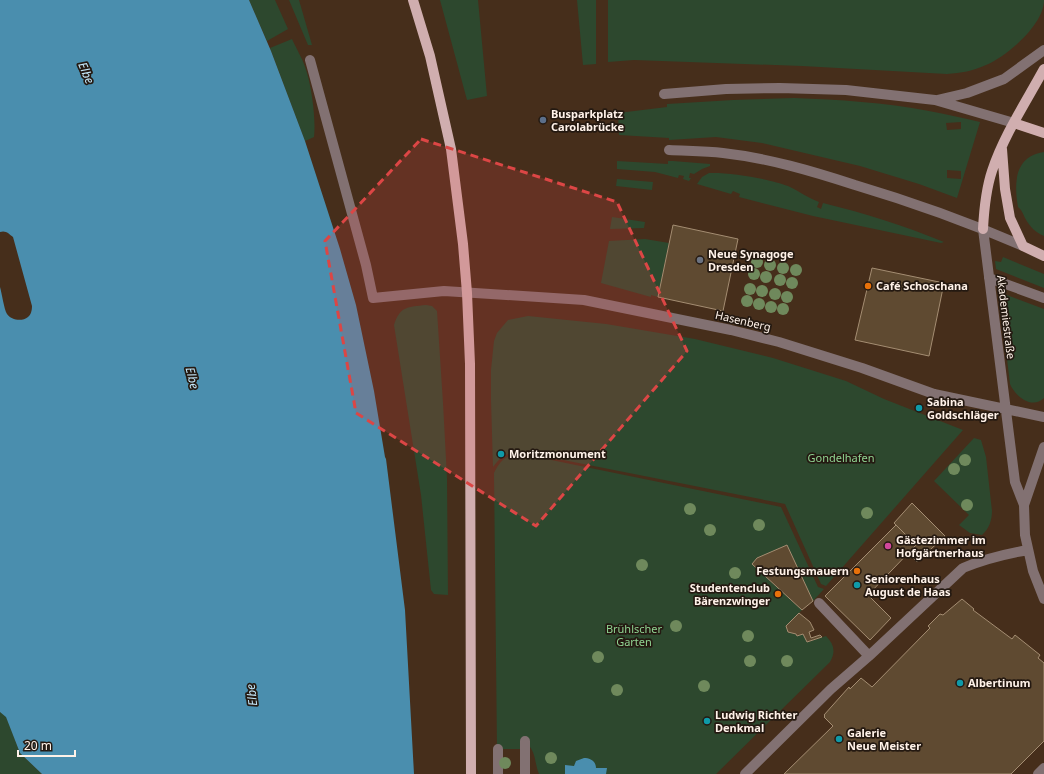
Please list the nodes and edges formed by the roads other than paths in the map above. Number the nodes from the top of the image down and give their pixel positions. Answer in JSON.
{"nodes":[{"id":1,"x":413,"y":0,"type":"edge"},
{"id":2,"x":1044,"y":50,"type":"edge"},
{"id":3,"x":310,"y":60,"type":"dead end"},
{"id":4,"x":1044,"y":69,"type":"edge"},
{"id":5,"x":664,"y":94,"type":"dead end"},
{"id":6,"x":935,"y":100,"type":"junction"},
{"id":7,"x":1014,"y":123,"type":"junction"},
{"id":8,"x":1044,"y":133,"type":"edge"},
{"id":9,"x":1002,"y":147,"type":"junction"},
{"id":10,"x":669,"y":150,"type":"dead end"},
{"id":11,"x":983,"y":229,"type":"junction"},
{"id":12,"x":1023,"y":246,"type":"junction"},
{"id":13,"x":1044,"y":256,"type":"edge"},
{"id":14,"x":989,"y":278,"type":"junction"},
{"id":15,"x":467,"y":293,"type":"junction"},
{"id":16,"x":1044,"y":298,"type":"edge"},
{"id":17,"x":1006,"y":408,"type":"junction"},
{"id":18,"x":1044,"y":417,"type":"edge"},
{"id":19,"x":1044,"y":447,"type":"edge"},
{"id":20,"x":1024,"y":505,"type":"junction"},
{"id":21,"x":1028,"y":550,"type":"junction"},
{"id":22,"x":1044,"y":599,"type":"edge"},
{"id":23,"x":819,"y":603,"type":"dead end"},
{"id":24,"x":869,"y":656,"type":"junction"},
{"id":25,"x":525,"y":741,"type":"dead end"},
{"id":26,"x":498,"y":750,"type":"dead end"},
{"id":27,"x":1044,"y":768,"type":"edge"},
{"id":28,"x":471,"y":774,"type":"edge"},
{"id":29,"x":498,"y":774,"type":"edge"},
{"id":30,"x":525,"y":774,"type":"edge"},
{"id":31,"x":745,"y":774,"type":"edge"},
{"id":32,"x":1038,"y":774,"type":"edge"}],
"edges":[{"from":1,"to":15,"type":"main road"},
{"from":2,"to":6,"type":"street"},
{"from":3,"to":15,"type":"street","name":"Hasenberg"},
{"from":4,"to":7,"type":"main road"},
{"from":5,"to":6,"type":"street"},
{"from":6,"to":7,"type":"street"},
{"from":7,"to":8,"type":"main road"},
{"from":7,"to":9,"type":"main road"},
{"from":9,"to":11,"type":"main road"},
{"from":9,"to":12,"type":"main road"},
{"from":10,"to":11,"type":"street"},
{"from":11,"to":12,"type":"street"},
{"from":11,"to":14,"type":"street","name":"Akademiestraße"},
{"from":12,"to":13,"type":"main road"},
{"from":14,"to":16,"type":"street"},
{"from":14,"to":17,"type":"street","name":"Akademiestraße"},
{"from":15,"to":17,"type":"street","name":"Hasenberg"},
{"from":15,"to":28,"type":"main road"},
{"from":17,"to":18,"type":"street"},
{"from":17,"to":20,"type":"street","name":"Akademiestraße"},
{"from":19,"to":20,"type":"street","name":"Akademiestraße"},
{"from":20,"to":21,"type":"street","name":"Akademiestraße"},
{"from":21,"to":22,"type":"street","name":"Akademiestraße"},
{"from":21,"to":24,"type":"street"},
{"from":23,"to":24,"type":"street"},
{"from":24,"to":31,"type":"street"},
{"from":25,"to":30,"type":"street"},
{"from":26,"to":29,"type":"street"},
{"from":27,"to":32,"type":"street"}]}
